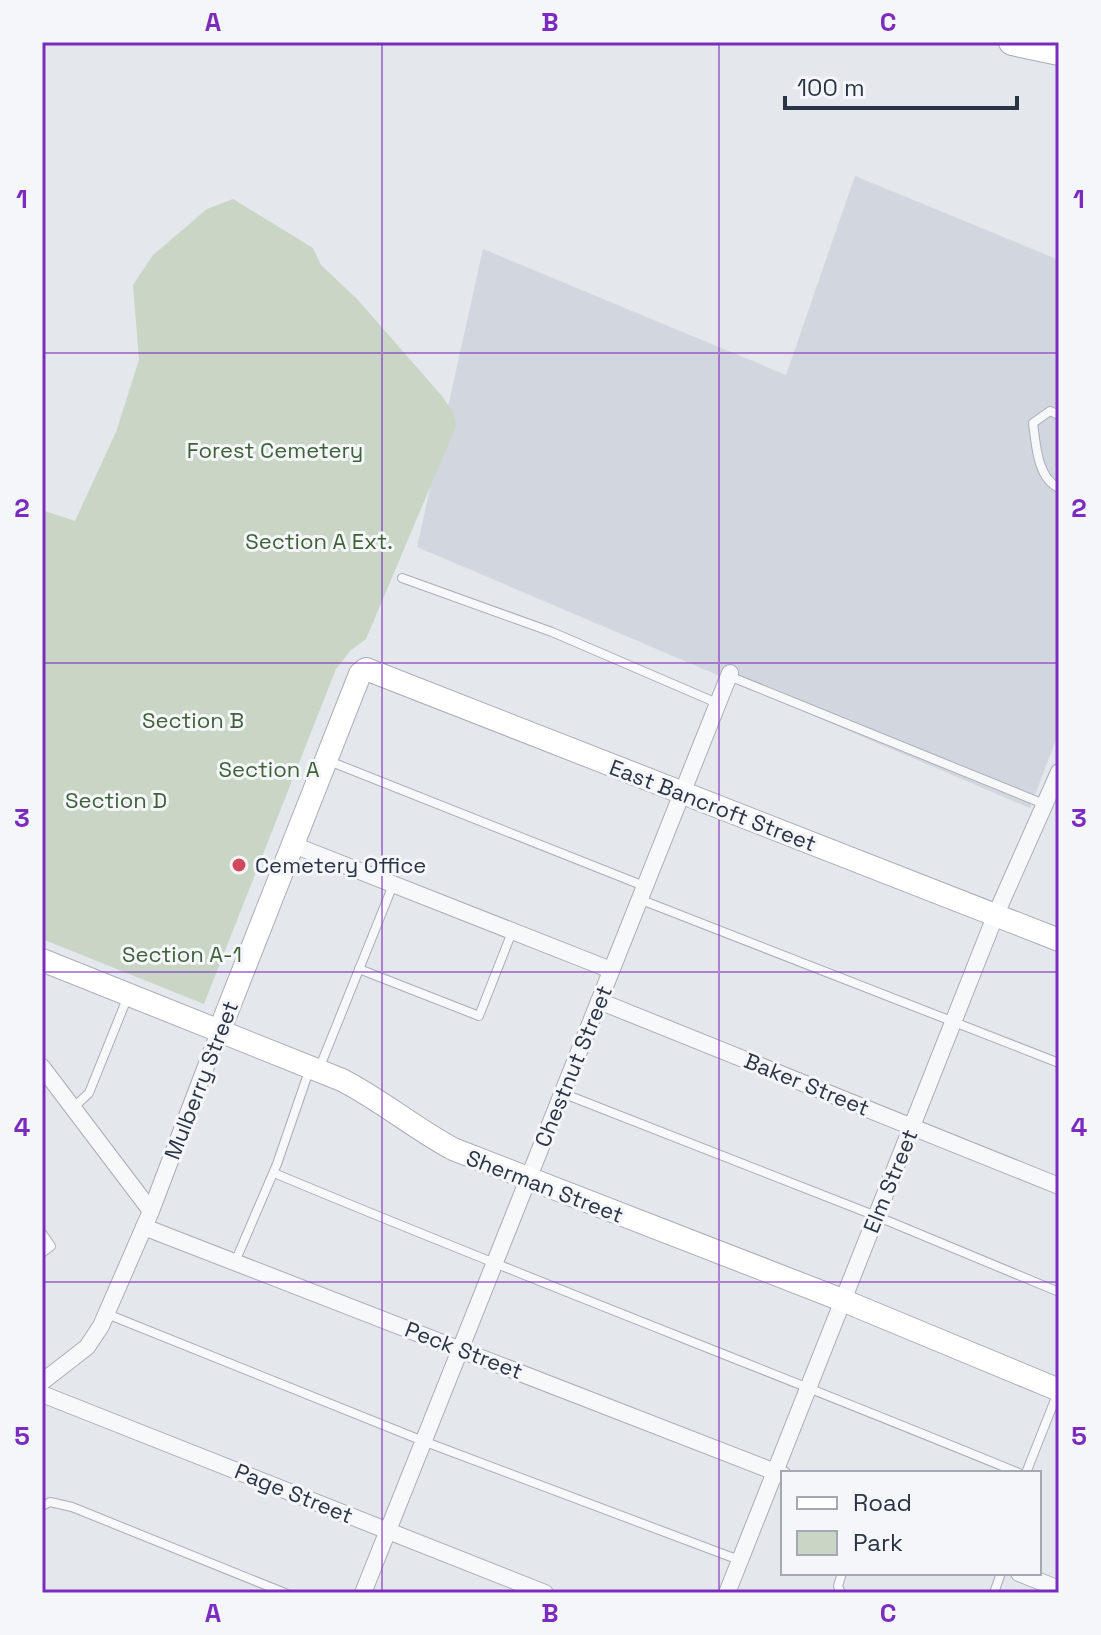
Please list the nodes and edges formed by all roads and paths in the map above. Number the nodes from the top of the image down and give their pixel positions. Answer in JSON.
{"nodes":[{"id":1,"x":1012,"y":42,"type":"edge"},
{"id":2,"x":1059,"y":52,"type":"edge"},
{"id":3,"x":1059,"y":415,"type":"edge"},
{"id":4,"x":1059,"y":488,"type":"edge"},
{"id":5,"x":402,"y":578,"type":"dead end"},
{"id":6,"x":366,"y":669,"type":"joint"},
{"id":7,"x":730,"y":674,"type":"joint"},
{"id":8,"x":718,"y":703,"type":"junction"},
{"id":9,"x":326,"y":759,"type":"junction"},
{"id":10,"x":1059,"y":772,"type":"edge"},
{"id":11,"x":681,"y":793,"type":"junction"},
{"id":12,"x":1045,"y":804,"type":"junction"},
{"id":13,"x":291,"y":844,"type":"junction"},
{"id":14,"x":393,"y":884,"type":"junction"},
{"id":15,"x":642,"y":892,"type":"junction"},
{"id":16,"x":996,"y":914,"type":"junction"},
{"id":17,"x":512,"y":931,"type":"junction"},
{"id":18,"x":1059,"y":940,"type":"edge"},
{"id":19,"x":42,"y":960,"type":"edge"},
{"id":20,"x":359,"y":969,"type":"junction"},
{"id":21,"x":611,"y":970,"type":"junction"},
{"id":22,"x":128,"y":995,"type":"junction"},
{"id":23,"x":599,"y":1001,"type":"junction"},
{"id":24,"x":954,"y":1020,"type":"junction"},
{"id":25,"x":219,"y":1032,"type":"junction"},
{"id":26,"x":1059,"y":1063,"type":"edge"},
{"id":27,"x":42,"y":1067,"type":"edge"},
{"id":28,"x":314,"y":1069,"type":"junction"},
{"id":29,"x":562,"y":1093,"type":"junction"},
{"id":30,"x":73,"y":1108,"type":"junction"},
{"id":31,"x":912,"y":1126,"type":"junction"},
{"id":32,"x":274,"y":1173,"type":"junction"},
{"id":33,"x":528,"y":1180,"type":"junction"},
{"id":34,"x":1059,"y":1186,"type":"edge"},
{"id":35,"x":151,"y":1211,"type":"junction"},
{"id":36,"x":876,"y":1216,"type":"junction"},
{"id":37,"x":144,"y":1227,"type":"junction"},
{"id":38,"x":42,"y":1233,"type":"edge"},
{"id":39,"x":42,"y":1253,"type":"edge"},
{"id":40,"x":235,"y":1262,"type":"junction"},
{"id":41,"x":495,"y":1264,"type":"junction"},
{"id":42,"x":1059,"y":1292,"type":"edge"},
{"id":43,"x":842,"y":1300,"type":"junction"},
{"id":44,"x":107,"y":1314,"type":"junction"},
{"id":45,"x":461,"y":1349,"type":"junction"},
{"id":46,"x":42,"y":1382,"type":"edge"},
{"id":47,"x":808,"y":1386,"type":"junction"},
{"id":48,"x":1059,"y":1389,"type":"edge"},
{"id":49,"x":42,"y":1394,"type":"edge"},
{"id":50,"x":423,"y":1441,"type":"junction"},
{"id":51,"x":1014,"y":1471,"type":"edge"},
{"id":52,"x":1027,"y":1471,"type":"edge"},
{"id":53,"x":779,"y":1473,"type":"edge"},
{"id":54,"x":42,"y":1506,"type":"edge"},
{"id":55,"x":387,"y":1530,"type":"junction"},
{"id":56,"x":740,"y":1560,"type":"junction"},
{"id":57,"x":1024,"y":1575,"type":"edge"},
{"id":58,"x":1059,"y":1589,"type":"edge"},
{"id":59,"x":285,"y":1593,"type":"edge"},
{"id":60,"x":363,"y":1593,"type":"edge"},
{"id":61,"x":545,"y":1593,"type":"edge"},
{"id":62,"x":727,"y":1593,"type":"edge"}],
"edges":[{"from":1,"to":2,"type":"main road"},
{"from":3,"to":4,"type":"lane"},
{"from":5,"to":8,"type":"lane"},
{"from":6,"to":9,"type":"street","name":"Mulberry Street"},
{"from":6,"to":11,"type":"street","name":"East Bancroft Street"},
{"from":7,"to":8,"type":"street","name":"Chestnut Street"},
{"from":7,"to":12,"type":"lane"},
{"from":8,"to":11,"type":"street","name":"Chestnut Street"},
{"from":9,"to":13,"type":"street","name":"Mulberry Street"},
{"from":9,"to":15,"type":"lane"},
{"from":10,"to":12,"type":"street","name":"Elm Street"},
{"from":11,"to":15,"type":"street","name":"Chestnut Street"},
{"from":11,"to":16,"type":"street","name":"East Bancroft Street"},
{"from":12,"to":16,"type":"street","name":"Elm Street"},
{"from":13,"to":14,"type":"street"},
{"from":13,"to":25,"type":"street","name":"Mulberry Street"},
{"from":14,"to":17,"type":"street"},
{"from":14,"to":20,"type":"lane"},
{"from":15,"to":21,"type":"street","name":"Chestnut Street"},
{"from":15,"to":24,"type":"lane"},
{"from":16,"to":18,"type":"street","name":"East Bancroft Street"},
{"from":16,"to":24,"type":"street","name":"Elm Street"},
{"from":17,"to":20,"type":"lane"},
{"from":17,"to":21,"type":"street"},
{"from":19,"to":22,"type":"street","name":"Sherman Street"},
{"from":20,"to":28,"type":"lane"},
{"from":21,"to":23,"type":"street","name":"Chestnut Street"},
{"from":22,"to":25,"type":"street","name":"Sherman Street"},
{"from":22,"to":30,"type":"lane"},
{"from":23,"to":29,"type":"street","name":"Chestnut Street"},
{"from":23,"to":31,"type":"street","name":"Baker Street"},
{"from":24,"to":26,"type":"lane"},
{"from":24,"to":31,"type":"street","name":"Elm Street"},
{"from":25,"to":28,"type":"street","name":"Sherman Street"},
{"from":25,"to":35,"type":"street","name":"Mulberry Street"},
{"from":27,"to":30,"type":"street"},
{"from":28,"to":32,"type":"lane"},
{"from":28,"to":33,"type":"street","name":"Sherman Street"},
{"from":29,"to":33,"type":"street","name":"Chestnut Street"},
{"from":29,"to":36,"type":"lane"},
{"from":30,"to":35,"type":"street"},
{"from":31,"to":34,"type":"street","name":"Baker Street"},
{"from":31,"to":36,"type":"street","name":"Elm Street"},
{"from":32,"to":40,"type":"lane"},
{"from":32,"to":41,"type":"lane"},
{"from":33,"to":41,"type":"street","name":"Chestnut Street"},
{"from":33,"to":43,"type":"street","name":"Sherman Street"},
{"from":35,"to":37,"type":"street","name":"Mulberry Street"},
{"from":36,"to":42,"type":"lane"},
{"from":36,"to":43,"type":"street","name":"Elm Street"},
{"from":37,"to":40,"type":"street","name":"Peck Street"},
{"from":37,"to":44,"type":"street","name":"Mulberry Street"},
{"from":38,"to":39,"type":"lane"},
{"from":40,"to":45,"type":"street","name":"Peck Street"},
{"from":41,"to":45,"type":"street","name":"Chestnut Street"},
{"from":41,"to":47,"type":"lane"},
{"from":43,"to":47,"type":"street","name":"Elm Street"},
{"from":43,"to":48,"type":"street","name":"Sherman Street"},
{"from":44,"to":46,"type":"street","name":"Mulberry Street"},
{"from":44,"to":50,"type":"lane"},
{"from":45,"to":50,"type":"street","name":"Chestnut Street"},
{"from":45,"to":53,"type":"street","name":"Peck Street"},
{"from":47,"to":51,"type":"lane"},
{"from":47,"to":53,"type":"street","name":"Elm Street"},
{"from":48,"to":52,"type":"lane"},
{"from":49,"to":55,"type":"street","name":"Page Street"},
{"from":50,"to":55,"type":"street","name":"Chestnut Street"},
{"from":50,"to":56,"type":"lane"},
{"from":53,"to":56,"type":"street","name":"Elm Street"},
{"from":54,"to":59,"type":"lane"},
{"from":55,"to":60,"type":"street","name":"Chestnut Street"},
{"from":55,"to":61,"type":"street","name":"Page Street"},
{"from":56,"to":62,"type":"street","name":"Elm Street"},
{"from":57,"to":58,"type":"street"}]}
